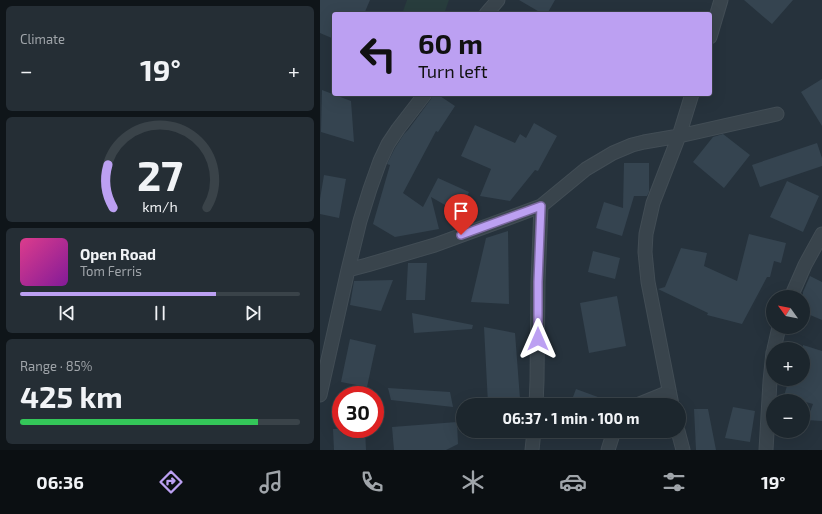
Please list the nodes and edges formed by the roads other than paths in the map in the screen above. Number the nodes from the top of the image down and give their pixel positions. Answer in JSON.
{"nodes":[{"id":1,"x":498,"y":0,"type":"edge"},
{"id":2,"x":721,"y":0,"type":"edge"},
{"id":3,"x":488,"y":12,"type":"edge"},
{"id":4,"x":712,"y":30,"type":"edge"},
{"id":5,"x":423,"y":96,"type":"edge"},
{"id":6,"x":691,"y":96,"type":"edge"},
{"id":7,"x":777,"y":114,"type":"dead end"},
{"id":8,"x":679,"y":136,"type":"junction"},
{"id":9,"x":541,"y":206,"type":"junction"},
{"id":10,"x":822,"y":234,"type":"edge"},
{"id":11,"x":348,"y":270,"type":"junction"},
{"id":12,"x":794,"y":290,"type":"edge"},
{"id":13,"x":769,"y":386,"type":"edge"},
{"id":14,"x":669,"y":392,"type":"junction"},
{"id":15,"x":320,"y":395,"type":"edge"},
{"id":16,"x":536,"y":398,"type":"edge"},
{"id":17,"x":654,"y":398,"type":"edge"},
{"id":18,"x":670,"y":398,"type":"edge"},
{"id":19,"x":533,"y":438,"type":"edge"},
{"id":20,"x":612,"y":438,"type":"edge"},
{"id":21,"x":680,"y":438,"type":"edge"},
{"id":22,"x":532,"y":450,"type":"edge"},
{"id":23,"x":608,"y":450,"type":"edge"},
{"id":24,"x":683,"y":450,"type":"edge"},
{"id":25,"x":766,"y":450,"type":"edge"}],
"edges":[{"from":1,"to":3,"type":"street"},
{"from":2,"to":4,"type":"street"},
{"from":5,"to":11,"type":"street"},
{"from":6,"to":8,"type":"street"},
{"from":7,"to":8,"type":"street"},
{"from":8,"to":9,"type":"street"},
{"from":8,"to":14,"type":"street"},
{"from":9,"to":11,"type":"street"},
{"from":9,"to":16,"type":"street"},
{"from":10,"to":12,"type":"street"},
{"from":11,"to":15,"type":"street"},
{"from":13,"to":25,"type":"street"},
{"from":14,"to":17,"type":"street"},
{"from":14,"to":18,"type":"street"},
{"from":19,"to":22,"type":"street"},
{"from":20,"to":23,"type":"street"},
{"from":21,"to":24,"type":"street"}]}
